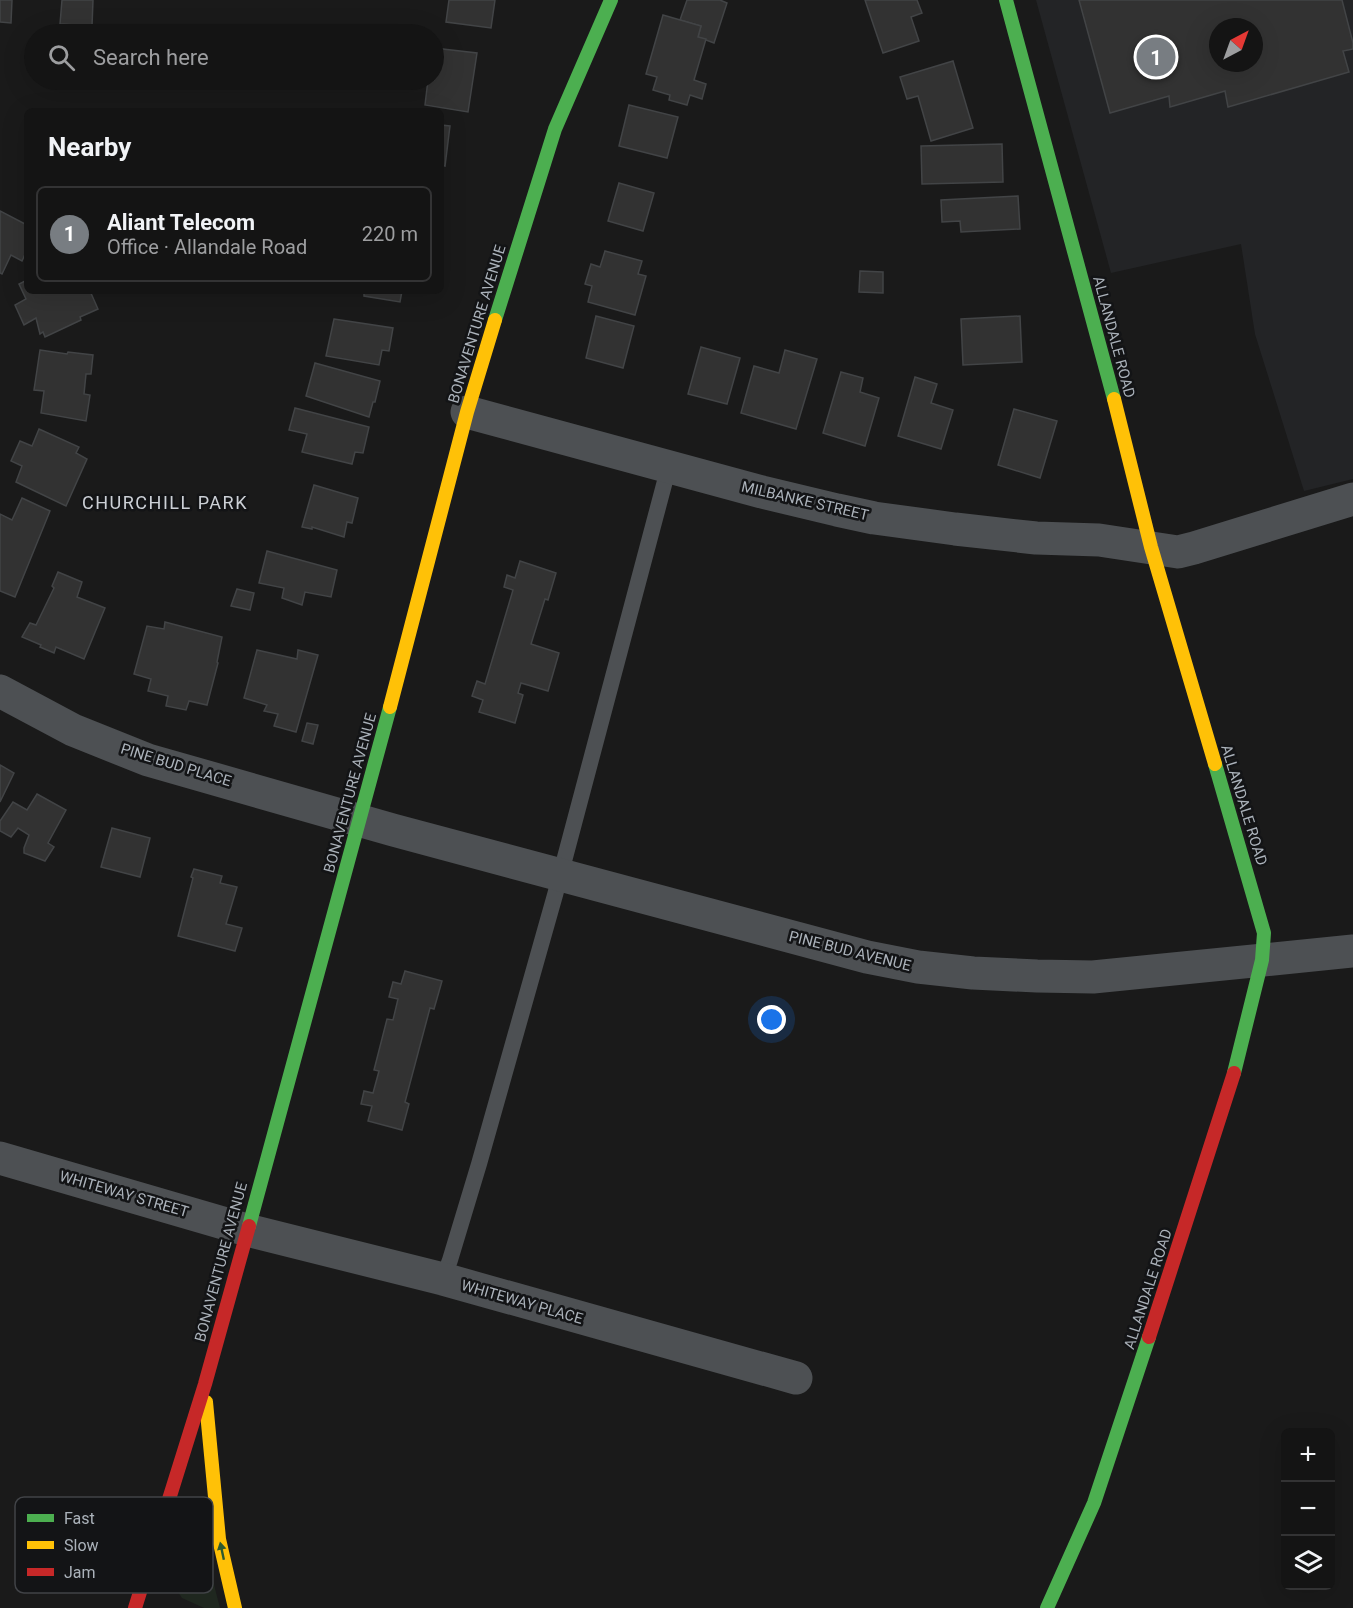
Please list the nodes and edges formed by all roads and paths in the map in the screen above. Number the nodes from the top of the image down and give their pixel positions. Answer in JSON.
{"nodes":[{"id":1,"x":611,"y":0,"type":"edge"},
{"id":2,"x":1006,"y":0,"type":"edge"},
{"id":3,"x":468,"y":412,"type":"junction"},
{"id":4,"x":669,"y":466,"type":"junction"},
{"id":5,"x":1353,"y":499,"type":"edge"},
{"id":6,"x":1150,"y":547,"type":"junction"},
{"id":7,"x":0,"y":691,"type":"edge"},
{"id":8,"x":360,"y":821,"type":"junction"},
{"id":9,"x":560,"y":875,"type":"junction"},
{"id":10,"x":1353,"y":951,"type":"edge"},
{"id":11,"x":1262,"y":960,"type":"junction"},
{"id":12,"x":0,"y":1158,"type":"edge"},
{"id":13,"x":247,"y":1230,"type":"junction"},
{"id":14,"x":443,"y":1279,"type":"junction"},
{"id":15,"x":796,"y":1378,"type":"dead end"},
{"id":16,"x":205,"y":1384,"type":"junction"},
{"id":17,"x":170,"y":1497,"type":"edge"},
{"id":18,"x":136,"y":1605,"type":"edge"},
{"id":19,"x":153,"y":1606,"type":"dead end"},
{"id":20,"x":235,"y":1608,"type":"edge"},
{"id":21,"x":1047,"y":1608,"type":"edge"}],
"edges":[{"from":1,"to":3,"type":"street","name":"BONAVENTURE AVENUE"},
{"from":2,"to":6,"type":"street","name":"ALLANDALE ROAD"},
{"from":3,"to":4,"type":"street","name":"MILBANKE STREET"},
{"from":3,"to":8,"type":"street","name":"BONAVENTURE AVENUE"},
{"from":4,"to":6,"type":"street","name":"MILBANKE STREET"},
{"from":4,"to":9,"type":"lane"},
{"from":5,"to":6,"type":"street","name":"MILBANKE STREET"},
{"from":6,"to":11,"type":"street","name":"ALLANDALE ROAD"},
{"from":7,"to":8,"type":"street","name":"PINE BUD PLACE"},
{"from":8,"to":9,"type":"street","name":"PINE BUD AVENUE"},
{"from":8,"to":13,"type":"street","name":"BONAVENTURE AVENUE"},
{"from":9,"to":11,"type":"street","name":"PINE BUD AVENUE"},
{"from":9,"to":14,"type":"lane"},
{"from":10,"to":11,"type":"street","name":"PINE BUD AVENUE"},
{"from":11,"to":21,"type":"street","name":"ALLANDALE ROAD"},
{"from":12,"to":13,"type":"street","name":"WHITEWAY STREET"},
{"from":13,"to":14,"type":"street","name":"WHITEWAY PLACE"},
{"from":13,"to":16,"type":"street","name":"BONAVENTURE AVENUE"},
{"from":14,"to":15,"type":"street","name":"WHITEWAY PLACE"},
{"from":16,"to":17,"type":"street","name":"BONAVENTURE AVENUE"},
{"from":20,"to":16,"type":"street","one_way":true},
{"from":18,"to":19,"type":"street","name":"BONAVENTURE AVENUE"}]}
